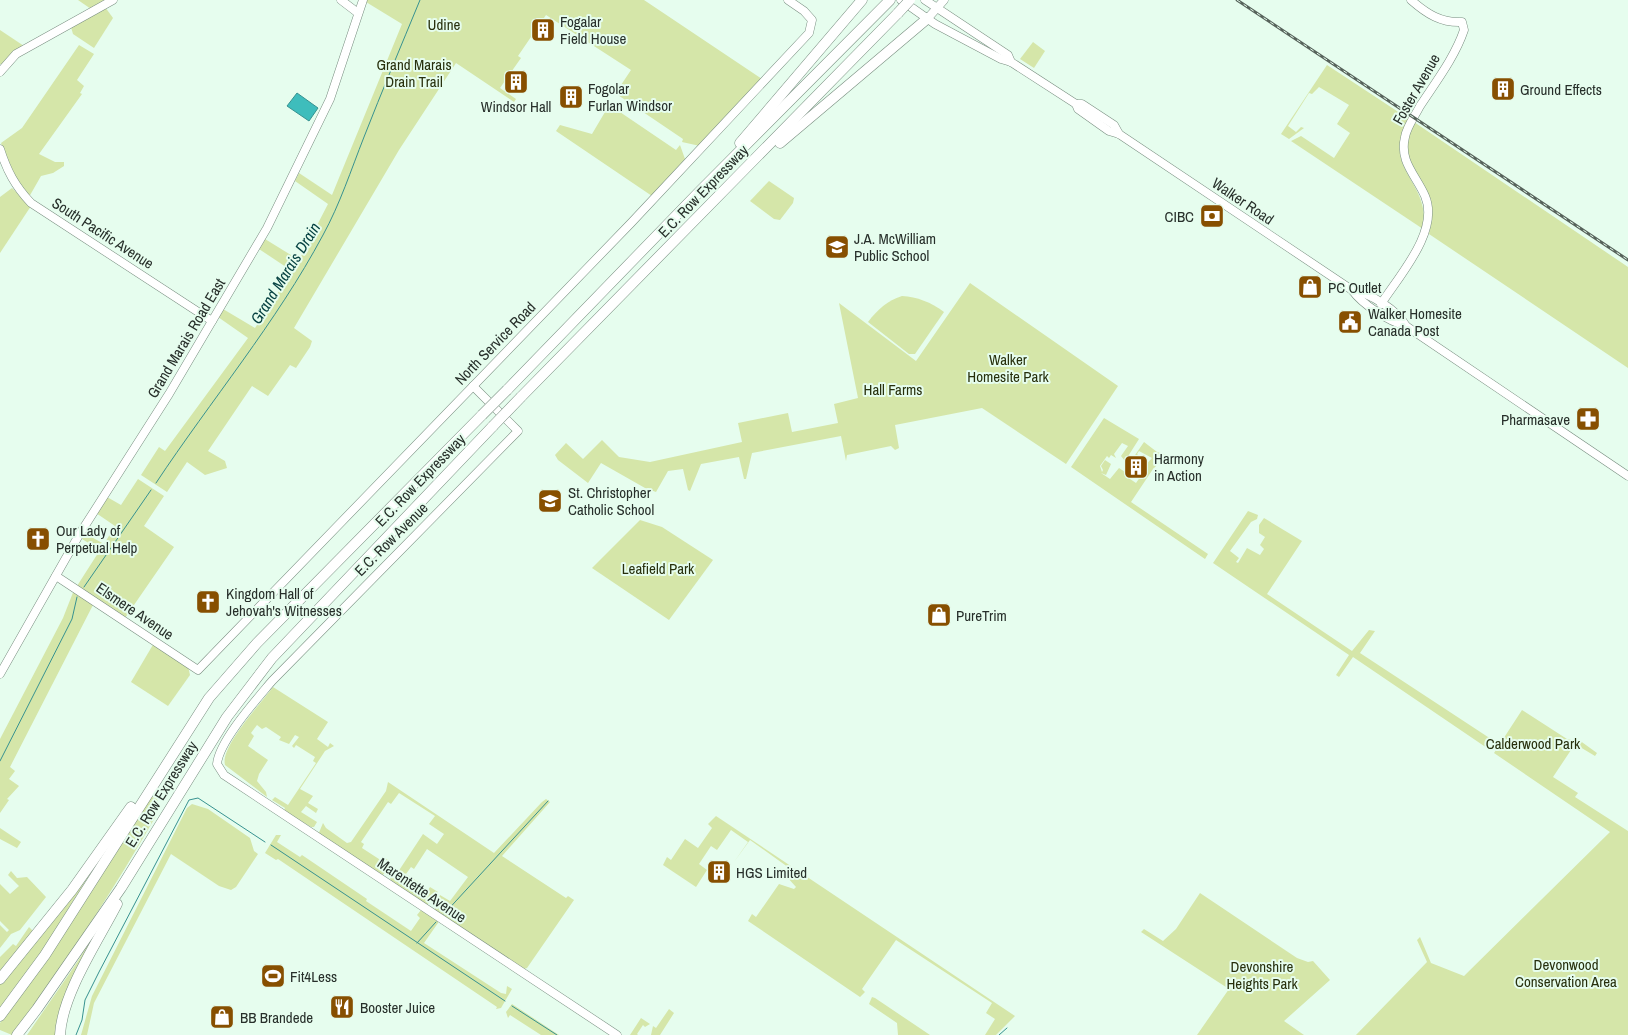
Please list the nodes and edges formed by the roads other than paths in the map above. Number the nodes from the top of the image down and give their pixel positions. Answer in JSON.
{"nodes":[{"id":1,"x":113,"y":0,"type":"edge"},
{"id":2,"x":341,"y":0,"type":"edge"},
{"id":3,"x":363,"y":0,"type":"edge"},
{"id":4,"x":788,"y":0,"type":"edge"},
{"id":5,"x":860,"y":0,"type":"edge"},
{"id":6,"x":901,"y":0,"type":"edge"},
{"id":7,"x":910,"y":0,"type":"edge"},
{"id":8,"x":925,"y":0,"type":"edge"},
{"id":9,"x":944,"y":0,"type":"edge"},
{"id":10,"x":1411,"y":0,"type":"edge"},
{"id":11,"x":888,"y":3,"type":"edge"},
{"id":12,"x":937,"y":8,"type":"junction"},
{"id":13,"x":358,"y":13,"type":"junction"},
{"id":14,"x":928,"y":18,"type":"junction"},
{"id":15,"x":1011,"y":62,"type":"junction"},
{"id":16,"x":0,"y":72,"type":"edge"},
{"id":17,"x":0,"y":148,"type":"edge"},
{"id":18,"x":726,"y":189,"type":"junction"},
{"id":19,"x":698,"y":193,"type":"junction"},
{"id":20,"x":1352,"y":290,"type":"junction"},
{"id":21,"x":1381,"y":304,"type":"junction"},
{"id":22,"x":212,"y":321,"type":"junction"},
{"id":23,"x":1406,"y":326,"type":"junction"},
{"id":24,"x":473,"y":386,"type":"junction"},
{"id":25,"x":1628,"y":476,"type":"edge"},
{"id":26,"x":56,"y":576,"type":"junction"},
{"id":27,"x":198,"y":670,"type":"joint"},
{"id":28,"x":0,"y":674,"type":"edge"},
{"id":29,"x":209,"y":698,"type":"junction"},
{"id":30,"x":217,"y":764,"type":"joint"},
{"id":31,"x":150,"y":841,"type":"junction"},
{"id":32,"x":0,"y":979,"type":"edge"},
{"id":33,"x":0,"y":1016,"type":"edge"},
{"id":34,"x":19,"y":1035,"type":"edge"},
{"id":35,"x":60,"y":1035,"type":"edge"},
{"id":36,"x":617,"y":1035,"type":"edge"}],
"edges":[{"from":1,"to":16,"type":"street"},
{"from":2,"to":13,"type":"street"},
{"from":3,"to":13,"type":"street","name":"Grand Marais Road East"},
{"from":4,"to":24,"type":"street","name":"North Service Road"},
{"from":5,"to":19,"type":"highway"},
{"from":6,"to":14,"type":"street","name":"Walker Road"},
{"from":7,"to":18,"type":"highway","name":"E.C. Row Expressway","bridge":true},
{"from":8,"to":12,"type":"street","name":"Walker Road"},
{"from":9,"to":12,"type":"street"},
{"from":10,"to":21,"type":"street","name":"Foster Avenue"},
{"from":11,"to":19,"type":"highway","name":"E.C. Row Expressway"},
{"from":12,"to":14,"type":"street"},
{"from":12,"to":15,"type":"street","name":"Walker Road"},
{"from":13,"to":22,"type":"street","name":"Grand Marais Road East"},
{"from":14,"to":15,"type":"street","name":"Walker Road"},
{"from":14,"to":18,"type":"highway"},
{"from":15,"to":20,"type":"street","name":"Walker Road"},
{"from":17,"to":22,"type":"street","name":"South Pacific Avenue"},
{"from":18,"to":31,"type":"highway","name":"E.C. Row Expressway","bridge":true},
{"from":19,"to":29,"type":"highway","name":"E.C. Row Expressway","bridge":true},
{"from":20,"to":21,"type":"street","name":"Walker Road"},
{"from":20,"to":23,"type":"street","name":"Walker Road"},
{"from":21,"to":23,"type":"street","name":"Walker Road"},
{"from":22,"to":26,"type":"street","name":"Grand Marais Road East"},
{"from":23,"to":25,"type":"street","name":"Walker Road"},
{"from":24,"to":27,"type":"street","name":"North Service Road"},
{"from":24,"to":30,"type":"street","name":"E.C. Row Avenue"},
{"from":26,"to":27,"type":"street","name":"Elsmere Avenue"},
{"from":26,"to":28,"type":"street","name":"Grand Marais Road East"},
{"from":29,"to":32,"type":"highway"},
{"from":29,"to":33,"type":"highway","name":"E.C. Row Expressway"},
{"from":30,"to":36,"type":"street","name":"Marentette Avenue"},
{"from":31,"to":34,"type":"highway","name":"E.C. Row Expressway"},
{"from":31,"to":35,"type":"highway"}]}
